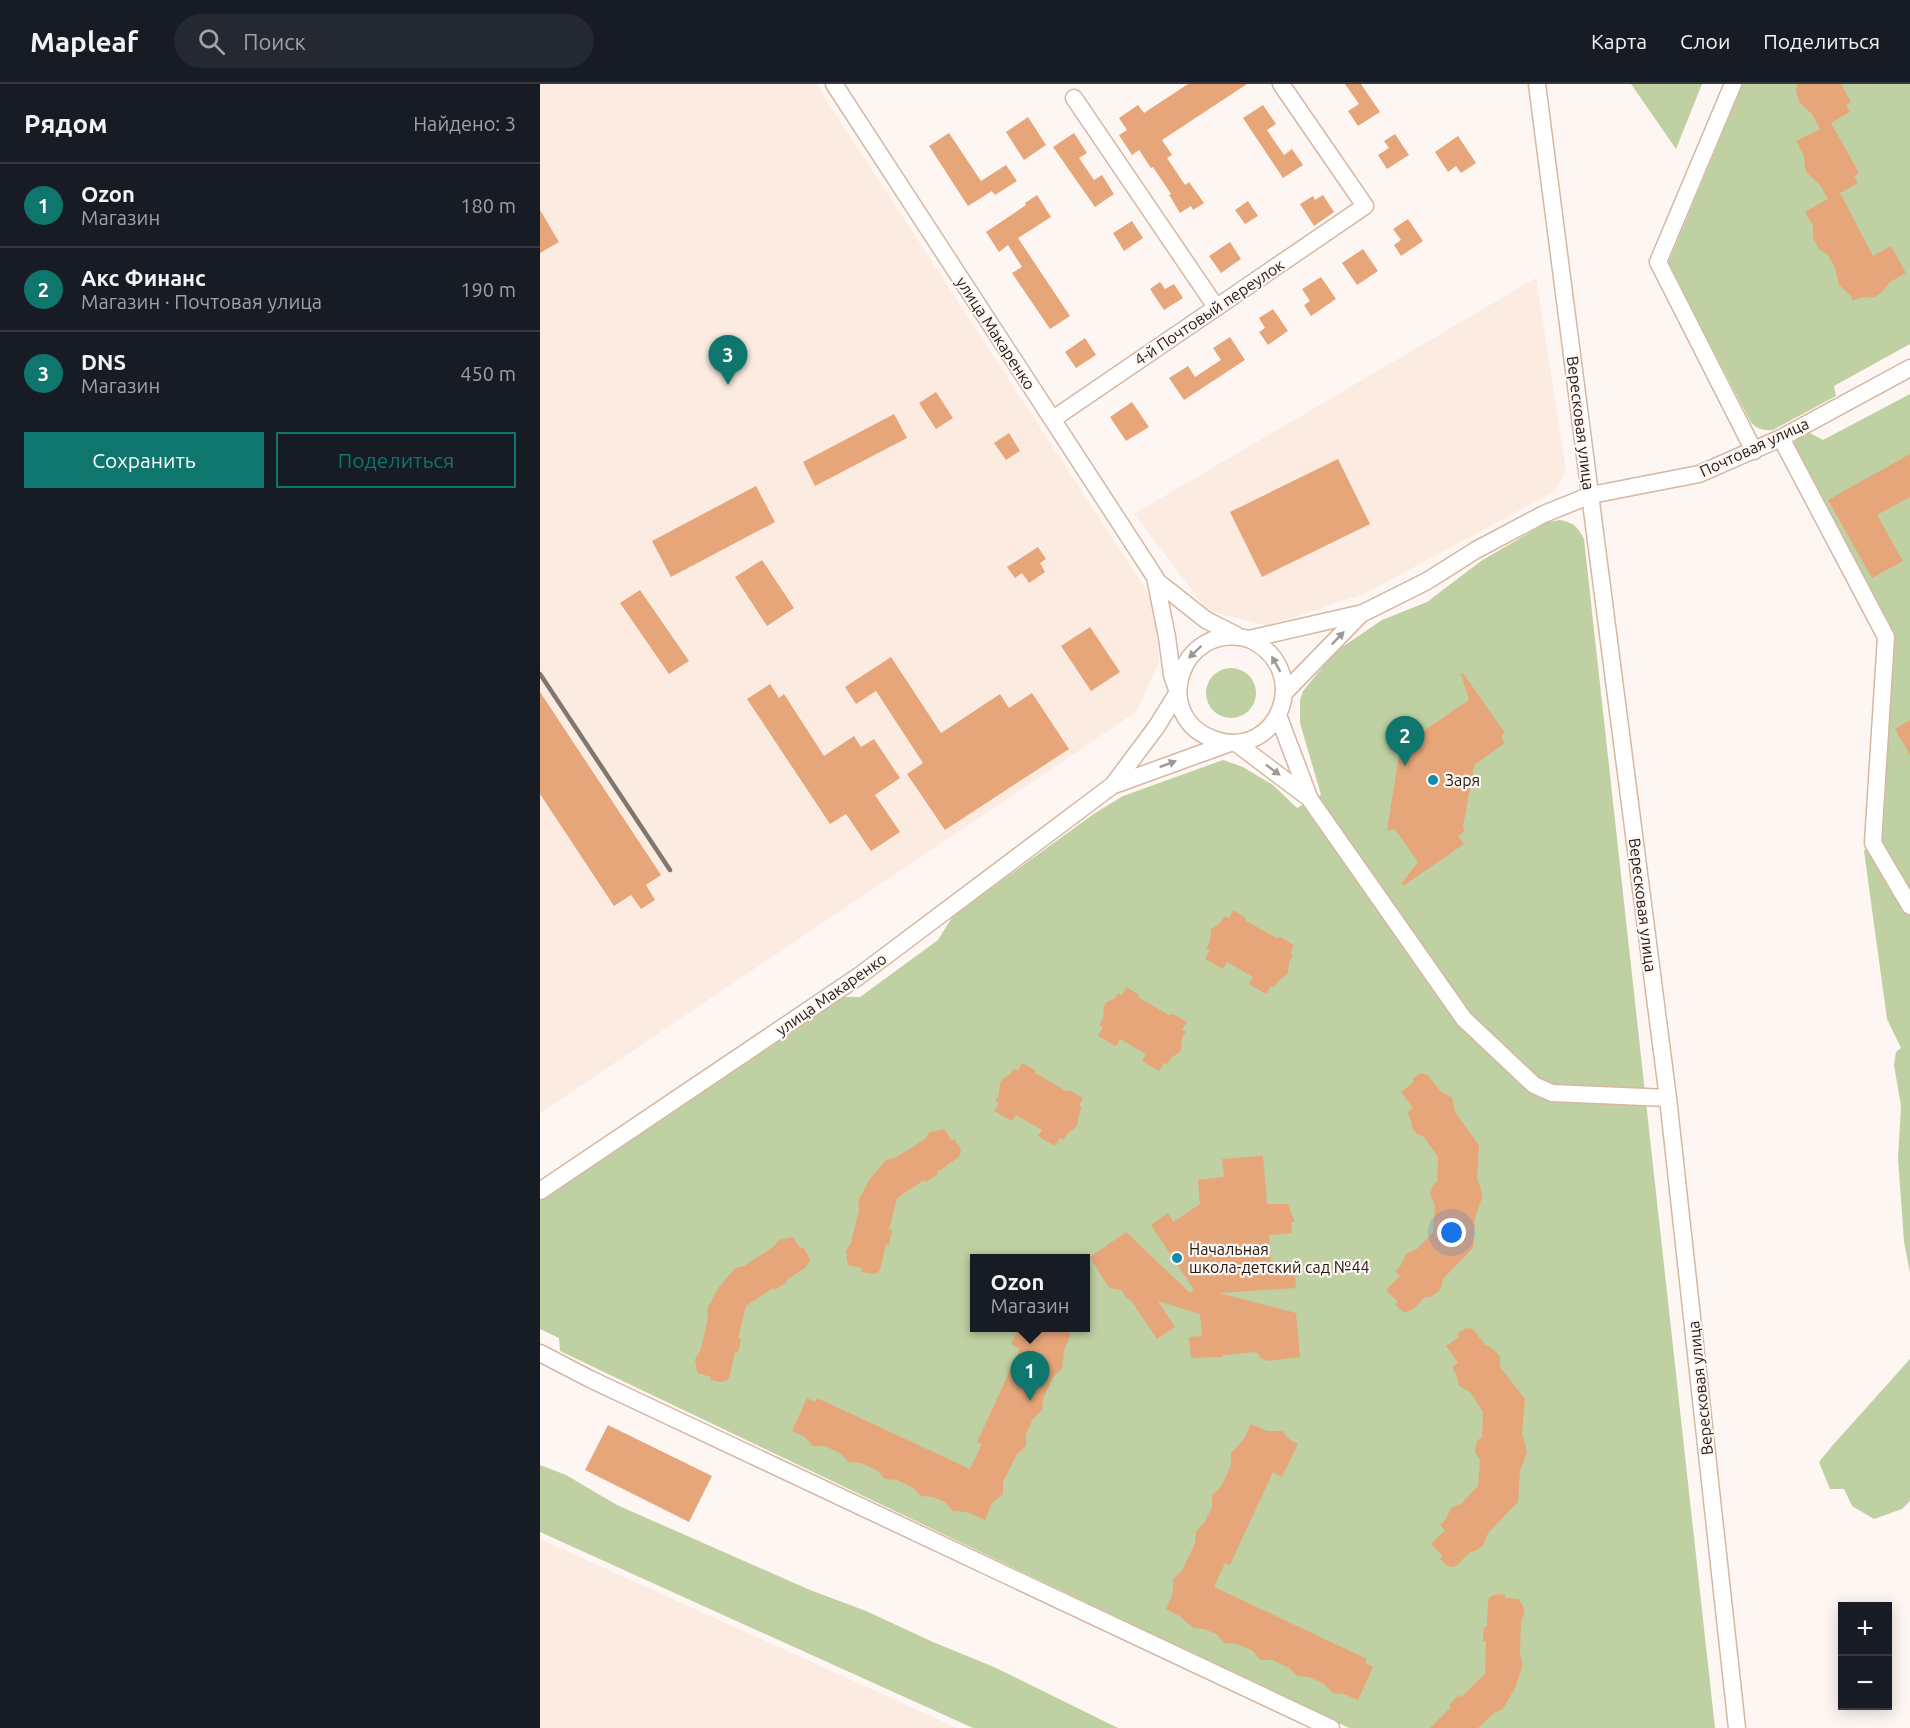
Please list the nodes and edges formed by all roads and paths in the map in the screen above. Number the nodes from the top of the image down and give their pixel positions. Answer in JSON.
{"nodes":[{"id":1,"x":834,"y":84,"type":"edge"},
{"id":2,"x":1281,"y":84,"type":"edge"},
{"id":3,"x":1537,"y":84,"type":"edge"},
{"id":4,"x":1733,"y":84,"type":"edge"},
{"id":5,"x":1074,"y":98,"type":"dead end"},
{"id":6,"x":1216,"y":307,"type":"junction"},
{"id":7,"x":1910,"y":368,"type":"edge"},
{"id":8,"x":1053,"y":418,"type":"junction"},
{"id":9,"x":1781,"y":438,"type":"junction"},
{"id":10,"x":1754,"y":451,"type":"junction"},
{"id":11,"x":1591,"y":495,"type":"junction"},
{"id":12,"x":1158,"y":582,"type":"junction"},
{"id":13,"x":1363,"y":613,"type":"junction"},
{"id":14,"x":1246,"y":638,"type":"junction"},
{"id":15,"x":1178,"y":692,"type":"junction"},
{"id":16,"x":1284,"y":693,"type":"junction"},
{"id":17,"x":1278,"y":715,"type":"junction"},
{"id":18,"x":1233,"y":743,"type":"junction"},
{"id":19,"x":1113,"y":785,"type":"junction"},
{"id":20,"x":1309,"y":798,"type":"junction"},
{"id":21,"x":1910,"y":906,"type":"edge"},
{"id":22,"x":1668,"y":1098,"type":"junction"},
{"id":23,"x":540,"y":1191,"type":"edge"},
{"id":24,"x":540,"y":1353,"type":"edge"},
{"id":25,"x":1331,"y":1728,"type":"edge"},
{"id":26,"x":1737,"y":1728,"type":"edge"}],
"edges":[{"from":1,"to":8,"type":"street","name":"улица Макаренко"},
{"from":2,"to":6,"type":"street","name":"4-й Почтовый переулок"},
{"from":3,"to":11,"type":"street","name":"Вересковая улица"},
{"from":4,"to":10,"type":"street"},
{"from":5,"to":6,"type":"street"},
{"from":6,"to":8,"type":"street","name":"4-й Почтовый переулок"},
{"from":7,"to":9,"type":"street","name":"Почтовая улица"},
{"from":8,"to":12,"type":"street","name":"улица Макаренко"},
{"from":9,"to":10,"type":"street","name":"Почтовая улица"},
{"from":9,"to":21,"type":"street"},
{"from":10,"to":11,"type":"street","name":"Почтовая улица"},
{"from":11,"to":13,"type":"street","name":"Почтовая улица"},
{"from":11,"to":22,"type":"street","name":"Вересковая улица"},
{"from":12,"to":14,"type":"street","name":"улица Макаренко"},
{"from":12,"to":15,"type":"street","name":"улица Макаренко"},
{"from":13,"to":14,"type":"street","name":"Почтовая улица"},
{"from":16,"to":13,"type":"street","name":"Почтовая улица","one_way":true},
{"from":14,"to":15,"type":"street","one_way":true},
{"from":16,"to":14,"type":"street","one_way":true},
{"from":15,"to":18,"type":"street"},
{"from":15,"to":19,"type":"street","name":"улица Макаренко"},
{"from":16,"to":17,"type":"street"},
{"from":17,"to":18,"type":"street"},
{"from":17,"to":20,"type":"street"},
{"from":19,"to":18,"type":"street","name":"улица Макаренко","one_way":true},
{"from":18,"to":20,"type":"street","one_way":true},
{"from":19,"to":23,"type":"street","name":"улица Макаренко"},
{"from":20,"to":22,"type":"street"},
{"from":22,"to":26,"type":"street","name":"Вересковая улица"},
{"from":24,"to":25,"type":"street"}]}
